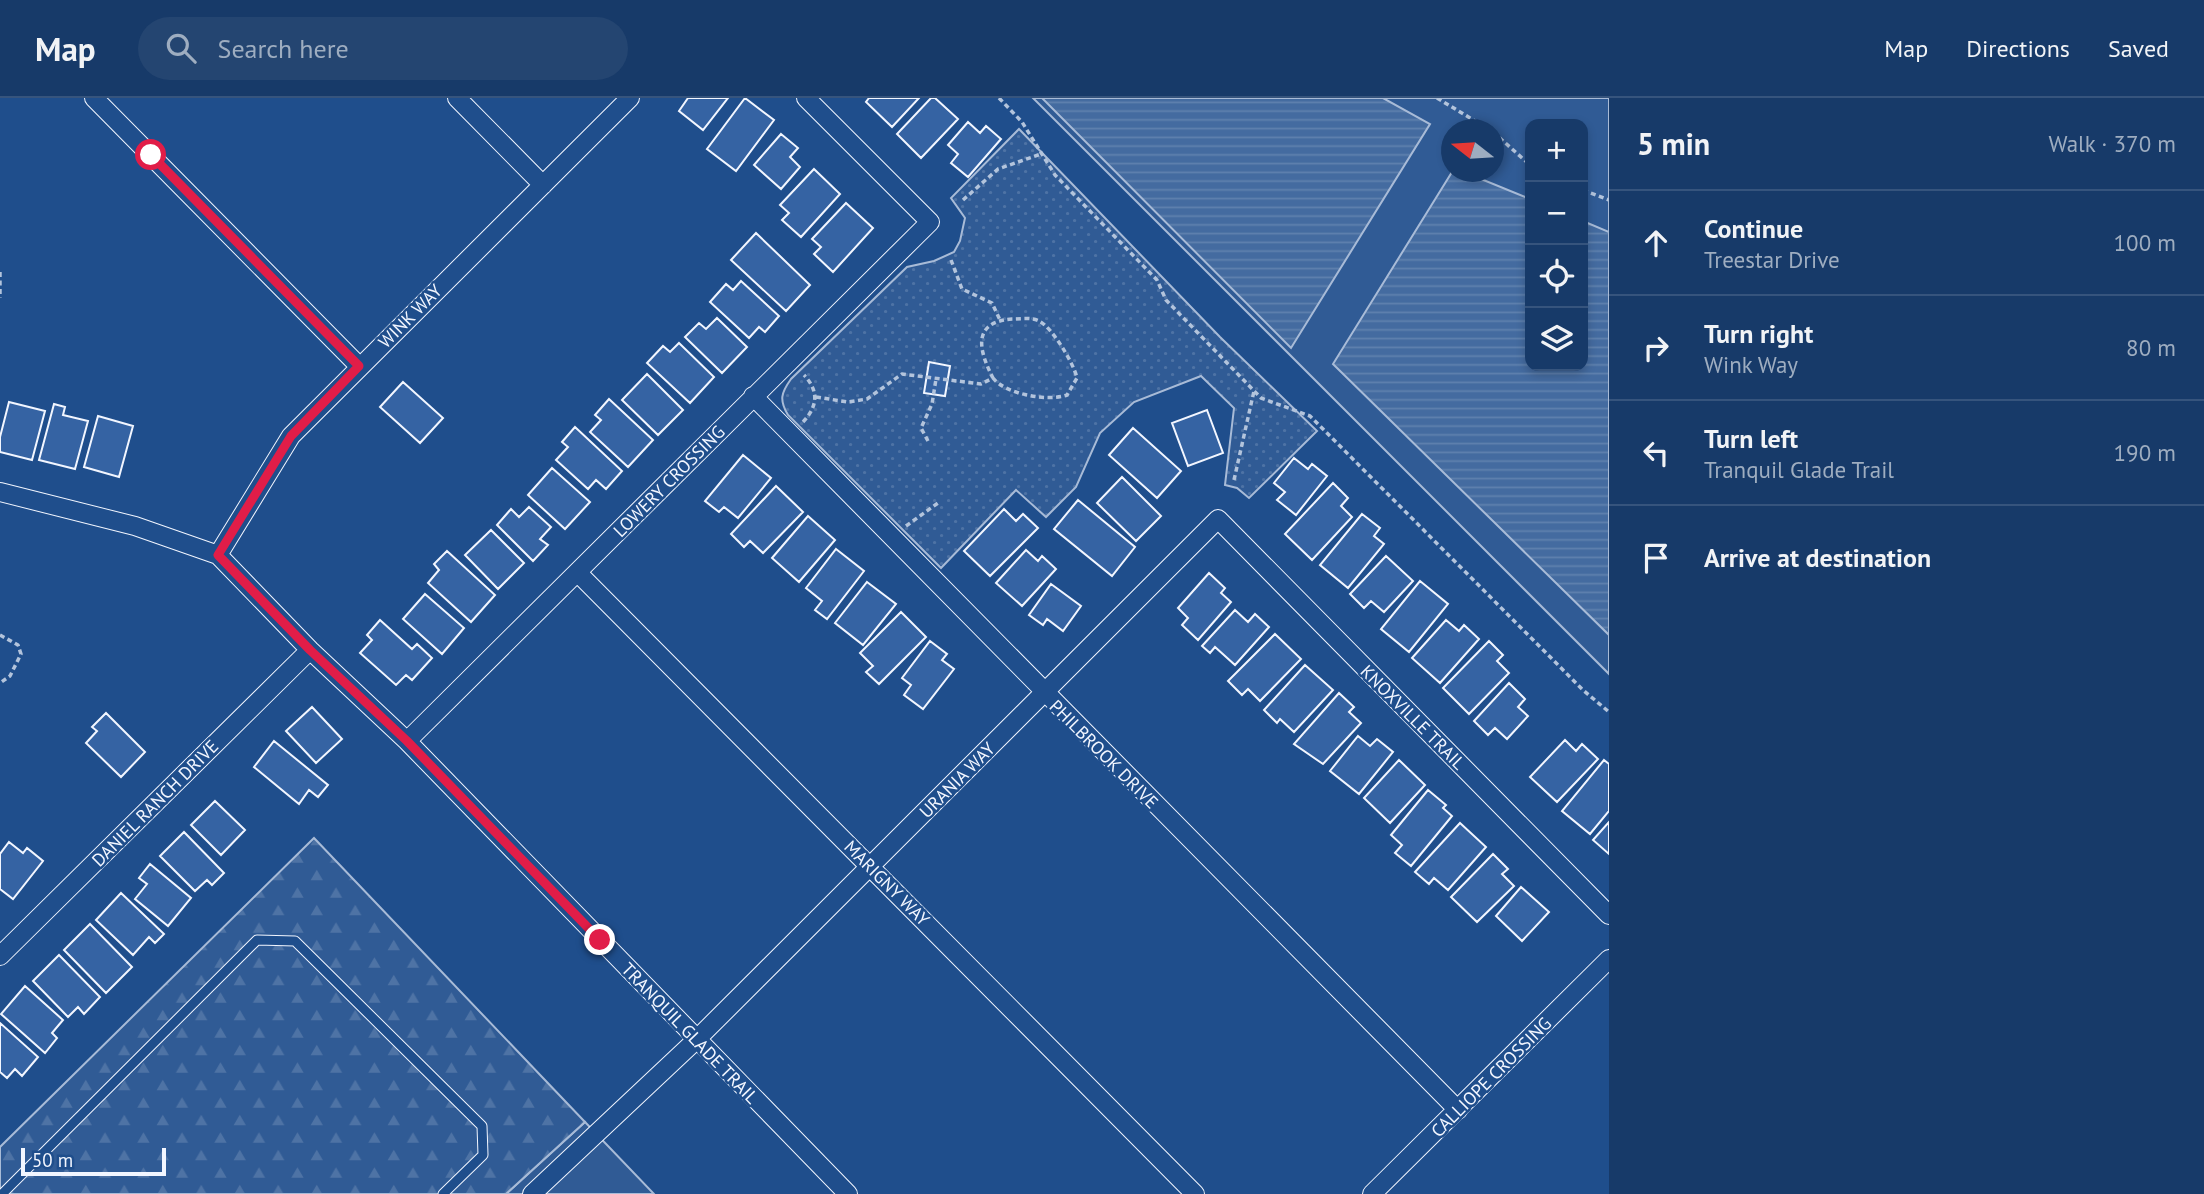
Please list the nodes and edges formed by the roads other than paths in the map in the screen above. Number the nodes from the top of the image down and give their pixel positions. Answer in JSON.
{"nodes":[{"id":1,"x":94,"y":98,"type":"edge"},
{"id":2,"x":457,"y":98,"type":"edge"},
{"id":3,"x":630,"y":98,"type":"edge"},
{"id":4,"x":806,"y":98,"type":"edge"},
{"id":5,"x":543,"y":185,"type":"junction"},
{"id":6,"x":359,"y":366,"type":"junction"},
{"id":7,"x":753,"y":396,"type":"junction"},
{"id":8,"x":0,"y":492,"type":"edge"},
{"id":9,"x":1217,"y":519,"type":"joint"},
{"id":10,"x":218,"y":555,"type":"junction"},
{"id":11,"x":578,"y":573,"type":"junction"},
{"id":12,"x":310,"y":650,"type":"junction"},
{"id":13,"x":1044,"y":694,"type":"junction"},
{"id":14,"x":407,"y":741,"type":"junction"},
{"id":15,"x":871,"y":867,"type":"junction"},
{"id":16,"x":1609,"y":915,"type":"edge"},
{"id":17,"x":0,"y":956,"type":"edge"},
{"id":18,"x":1609,"y":959,"type":"edge"},
{"id":19,"x":696,"y":1040,"type":"junction"},
{"id":20,"x":1458,"y":1110,"type":"junction"},
{"id":21,"x":2,"y":1194,"type":"edge"},
{"id":22,"x":443,"y":1194,"type":"edge"},
{"id":23,"x":532,"y":1194,"type":"edge"},
{"id":24,"x":848,"y":1194,"type":"edge"},
{"id":25,"x":1195,"y":1194,"type":"edge"},
{"id":26,"x":1373,"y":1194,"type":"edge"}],
"edges":[{"from":1,"to":6,"type":"street"},
{"from":2,"to":5,"type":"street"},
{"from":3,"to":5,"type":"street","name":"WINK WAY"},
{"from":4,"to":7,"type":"street","name":"LOWERY CROSSING"},
{"from":5,"to":6,"type":"street","name":"WINK WAY"},
{"from":6,"to":10,"type":"street","name":"WINK WAY"},
{"from":7,"to":11,"type":"street","name":"LOWERY CROSSING"},
{"from":7,"to":13,"type":"street","name":"PHILBROOK DRIVE"},
{"from":8,"to":10,"type":"street","name":"TRANQUIL GLADE TRAIL"},
{"from":9,"to":13,"type":"street","name":"URANIA WAY"},
{"from":9,"to":16,"type":"street","name":"KNOXVILLE TRAIL"},
{"from":10,"to":12,"type":"street","name":"TRANQUIL GLADE TRAIL"},
{"from":11,"to":14,"type":"street","name":"LOWERY CROSSING"},
{"from":11,"to":15,"type":"street","name":"MARIGNY WAY"},
{"from":12,"to":14,"type":"street","name":"TRANQUIL GLADE TRAIL"},
{"from":12,"to":17,"type":"street","name":"DANIEL RANCH DRIVE"},
{"from":13,"to":15,"type":"street","name":"URANIA WAY"},
{"from":13,"to":20,"type":"street","name":"PHILBROOK DRIVE"},
{"from":14,"to":19,"type":"street","name":"TRANQUIL GLADE TRAIL"},
{"from":15,"to":19,"type":"street","name":"URANIA WAY"},
{"from":15,"to":25,"type":"street","name":"MARIGNY WAY"},
{"from":18,"to":20,"type":"street","name":"CALLIOPE CROSSING"},
{"from":19,"to":23,"type":"street","name":"URANIA WAY"},
{"from":19,"to":24,"type":"street","name":"TRANQUIL GLADE TRAIL"},
{"from":20,"to":26,"type":"street","name":"CALLIOPE CROSSING"},
{"from":21,"to":22,"type":"lane"}]}
